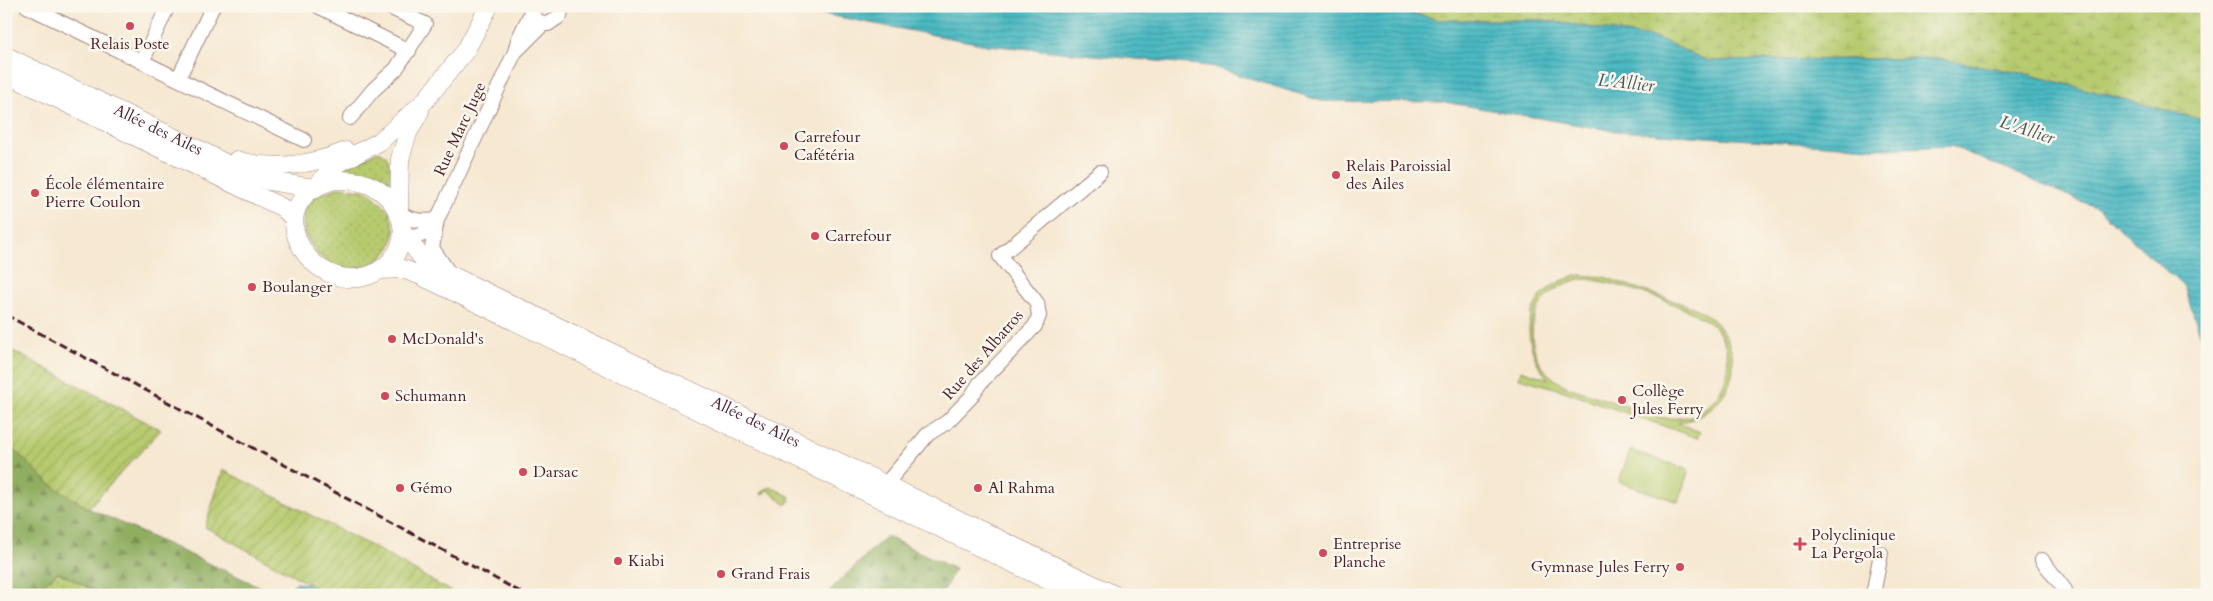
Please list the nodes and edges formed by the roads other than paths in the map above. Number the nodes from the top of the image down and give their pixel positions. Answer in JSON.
{"nodes":[{"id":1,"x":28,"y":6,"type":"edge"},
{"id":2,"x":168,"y":6,"type":"edge"},
{"id":3,"x":213,"y":6,"type":"edge"},
{"id":4,"x":318,"y":6,"type":"edge"},
{"id":5,"x":387,"y":6,"type":"edge"},
{"id":6,"x":489,"y":6,"type":"edge"},
{"id":7,"x":562,"y":6,"type":"edge"},
{"id":8,"x":530,"y":10,"type":"edge"},
{"id":9,"x":544,"y":24,"type":"junction"},
{"id":10,"x":409,"y":51,"type":"junction"},
{"id":11,"x":515,"y":52,"type":"junction"},
{"id":12,"x":6,"y":56,"type":"edge"},
{"id":13,"x":142,"y":62,"type":"junction"},
{"id":14,"x":6,"y":74,"type":"edge"},
{"id":15,"x":178,"y":79,"type":"junction"},
{"id":16,"x":424,"y":102,"type":"junction"},
{"id":17,"x":350,"y":118,"type":"dead end"},
{"id":18,"x":304,"y":140,"type":"dead end"},
{"id":19,"x":198,"y":149,"type":"junction"},
{"id":20,"x":1100,"y":172,"type":"dead end"},
{"id":21,"x":314,"y":187,"type":"junction"},
{"id":22,"x":399,"y":212,"type":"junction"},
{"id":23,"x":294,"y":219,"type":"junction"},
{"id":24,"x":436,"y":225,"type":"junction"},
{"id":25,"x":403,"y":238,"type":"junction"},
{"id":26,"x":382,"y":270,"type":"junction"},
{"id":27,"x":449,"y":272,"type":"junction"},
{"id":28,"x":880,"y":491,"type":"junction"},
{"id":29,"x":1881,"y":553,"type":"dead end"},
{"id":30,"x":2042,"y":560,"type":"dead end"},
{"id":31,"x":1078,"y":595,"type":"edge"},
{"id":32,"x":1115,"y":595,"type":"edge"},
{"id":33,"x":1873,"y":595,"type":"edge"},
{"id":34,"x":2066,"y":595,"type":"edge"}],
"edges":[{"from":1,"to":13,"type":"street"},
{"from":2,"to":13,"type":"street"},
{"from":3,"to":15,"type":"street"},
{"from":4,"to":10,"type":"street"},
{"from":5,"to":10,"type":"street"},
{"from":6,"to":16,"type":"main road"},
{"from":7,"to":9,"type":"street","name":"Rue Marc Juge"},
{"from":8,"to":9,"type":"street"},
{"from":8,"to":11,"type":"street","name":"Rue Marc Juge"},
{"from":9,"to":11,"type":"street","name":"Rue Marc Juge"},
{"from":10,"to":17,"type":"street"},
{"from":11,"to":24,"type":"street","name":"Rue Marc Juge"},
{"from":12,"to":19,"type":"main road","name":"Allée des Ailes"},
{"from":13,"to":15,"type":"street"},
{"from":14,"to":23,"type":"main road","name":"Allée des Ailes"},
{"from":15,"to":18,"type":"street"},
{"from":16,"to":19,"type":"main road"},
{"from":16,"to":21,"type":"main road"},
{"from":16,"to":22,"type":"main road"},
{"from":19,"to":21,"type":"main road","name":"Allée des Ailes"},
{"from":20,"to":28,"type":"street","name":"Rue des Albatros"},
{"from":21,"to":22,"type":"main road"},
{"from":21,"to":23,"type":"main road"},
{"from":22,"to":24,"type":"street"},
{"from":22,"to":25,"type":"main road"},
{"from":23,"to":26,"type":"main road"},
{"from":24,"to":25,"type":"street"},
{"from":24,"to":27,"type":"street"},
{"from":25,"to":26,"type":"main road"},
{"from":25,"to":27,"type":"main road","name":"Allée des Ailes"},
{"from":26,"to":28,"type":"main road","name":"Allée des Ailes"},
{"from":27,"to":28,"type":"main road","name":"Allée des Ailes"},
{"from":28,"to":31,"type":"main road","name":"Allée des Ailes"},
{"from":28,"to":32,"type":"main road","name":"Allée des Ailes"},
{"from":29,"to":33,"type":"street"},
{"from":30,"to":34,"type":"street"}]}
